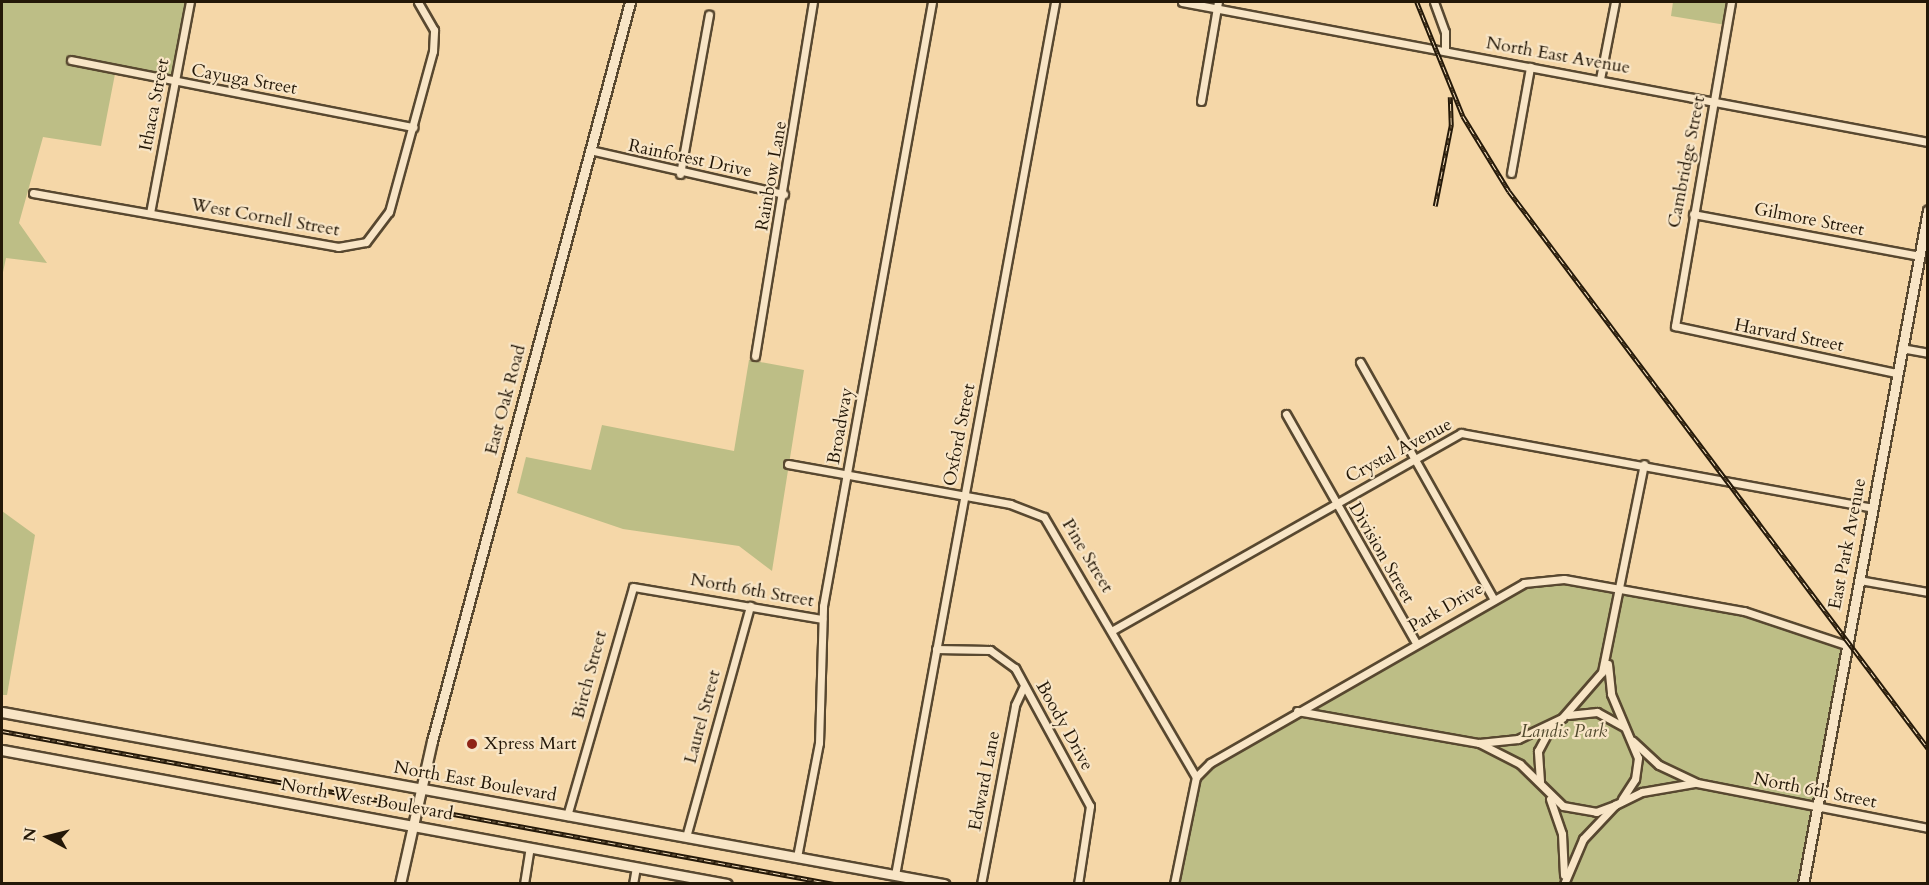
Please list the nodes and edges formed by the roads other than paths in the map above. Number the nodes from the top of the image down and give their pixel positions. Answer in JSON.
{"nodes":[{"id":1,"x":190,"y":2,"type":"edge"},
{"id":2,"x":418,"y":2,"type":"edge"},
{"id":3,"x":630,"y":2,"type":"edge"},
{"id":4,"x":813,"y":2,"type":"edge"},
{"id":5,"x":932,"y":2,"type":"edge"},
{"id":6,"x":1055,"y":2,"type":"edge"},
{"id":7,"x":1182,"y":2,"type":"edge"},
{"id":8,"x":1434,"y":2,"type":"edge"},
{"id":9,"x":1615,"y":2,"type":"edge"},
{"id":10,"x":1731,"y":2,"type":"edge"},
{"id":11,"x":1218,"y":5,"type":"edge"},
{"id":12,"x":709,"y":15,"type":"dead end"},
{"id":13,"x":1445,"y":51,"type":"junction"},
{"id":14,"x":71,"y":60,"type":"dead end"},
{"id":15,"x":1530,"y":67,"type":"junction"},
{"id":16,"x":1600,"y":79,"type":"junction"},
{"id":17,"x":174,"y":83,"type":"junction"},
{"id":18,"x":1714,"y":100,"type":"junction"},
{"id":19,"x":1201,"y":101,"type":"dead end"},
{"id":20,"x":412,"y":127,"type":"junction"},
{"id":21,"x":1928,"y":142,"type":"edge"},
{"id":22,"x":590,"y":150,"type":"junction"},
{"id":23,"x":1511,"y":173,"type":"dead end"},
{"id":24,"x":680,"y":174,"type":"junction"},
{"id":25,"x":33,"y":193,"type":"dead end"},
{"id":26,"x":784,"y":194,"type":"junction"},
{"id":27,"x":1928,"y":210,"type":"edge"},
{"id":28,"x":150,"y":213,"type":"junction"},
{"id":29,"x":1693,"y":214,"type":"junction"},
{"id":30,"x":1919,"y":256,"type":"junction"},
{"id":31,"x":1677,"y":329,"type":"joint"},
{"id":32,"x":1902,"y":348,"type":"junction"},
{"id":33,"x":1928,"y":353,"type":"edge"},
{"id":34,"x":755,"y":356,"type":"dead end"},
{"id":35,"x":1360,"y":362,"type":"dead end"},
{"id":36,"x":1896,"y":372,"type":"junction"},
{"id":37,"x":1286,"y":414,"type":"dead end"},
{"id":38,"x":1414,"y":459,"type":"junction"},
{"id":39,"x":788,"y":464,"type":"dead end"},
{"id":40,"x":1644,"y":465,"type":"junction"},
{"id":41,"x":847,"y":475,"type":"junction"},
{"id":42,"x":964,"y":496,"type":"junction"},
{"id":43,"x":1335,"y":502,"type":"junction"},
{"id":44,"x":1872,"y":508,"type":"junction"},
{"id":45,"x":1858,"y":580,"type":"junction"},
{"id":46,"x":1620,"y":588,"type":"junction"},
{"id":47,"x":677,"y":592,"type":"joint"},
{"id":48,"x":1928,"y":592,"type":"edge"},
{"id":49,"x":1493,"y":598,"type":"junction"},
{"id":50,"x":750,"y":606,"type":"junction"},
{"id":51,"x":822,"y":619,"type":"junction"},
{"id":52,"x":1113,"y":630,"type":"junction"},
{"id":53,"x":1416,"y":643,"type":"junction"},
{"id":54,"x":1846,"y":645,"type":"junction"},
{"id":55,"x":936,"y":649,"type":"junction"},
{"id":56,"x":1608,"y":655,"type":"junction"},
{"id":57,"x":1024,"y":686,"type":"junction"},
{"id":58,"x":1297,"y":711,"type":"junction"},
{"id":59,"x":2,"y":712,"type":"edge"},
{"id":60,"x":1563,"y":717,"type":"junction"},
{"id":61,"x":1633,"y":740,"type":"junction"},
{"id":62,"x":1479,"y":743,"type":"junction"},
{"id":63,"x":2,"y":750,"type":"edge"},
{"id":64,"x":1196,"y":777,"type":"junction"},
{"id":65,"x":1697,"y":783,"type":"junction"},
{"id":66,"x":420,"y":789,"type":"junction"},
{"id":67,"x":1547,"y":793,"type":"junction"},
{"id":68,"x":1616,"y":804,"type":"junction"},
{"id":69,"x":1816,"y":808,"type":"junction"},
{"id":70,"x":567,"y":816,"type":"junction"},
{"id":71,"x":412,"y":825,"type":"junction"},
{"id":72,"x":1928,"y":828,"type":"edge"},
{"id":73,"x":686,"y":837,"type":"junction"},
{"id":74,"x":531,"y":847,"type":"junction"},
{"id":75,"x":797,"y":857,"type":"junction"},
{"id":76,"x":636,"y":867,"type":"junction"},
{"id":77,"x":895,"y":875,"type":"junction"},
{"id":78,"x":721,"y":883,"type":"edge"},
{"id":79,"x":400,"y":884,"type":"edge"},
{"id":80,"x":524,"y":884,"type":"edge"},
{"id":81,"x":633,"y":884,"type":"edge"},
{"id":82,"x":944,"y":884,"type":"edge"},
{"id":83,"x":981,"y":884,"type":"edge"},
{"id":84,"x":1078,"y":884,"type":"edge"},
{"id":85,"x":1174,"y":884,"type":"edge"},
{"id":86,"x":1803,"y":884,"type":"edge"}],
"edges":[{"from":1,"to":17,"type":"street","name":"Ithaca Street"},
{"from":2,"to":20,"type":"street","name":"West Cornell Street"},
{"from":3,"to":22,"type":"main road","name":"East Oak Road"},
{"from":4,"to":26,"type":"street","name":"Rainbow Lane"},
{"from":5,"to":41,"type":"street","name":"Broadway"},
{"from":6,"to":42,"type":"street","name":"Oxford Street"},
{"from":7,"to":11,"type":"street","name":"North East Avenue"},
{"from":8,"to":13,"type":"street"},
{"from":9,"to":16,"type":"street"},
{"from":10,"to":18,"type":"street","name":"Cambridge Street"},
{"from":11,"to":13,"type":"street","name":"North East Avenue"},
{"from":11,"to":19,"type":"street"},
{"from":12,"to":24,"type":"street"},
{"from":13,"to":15,"type":"street","name":"North East Avenue"},
{"from":14,"to":17,"type":"street","name":"Cayuga Street"},
{"from":15,"to":16,"type":"street","name":"North East Avenue"},
{"from":15,"to":23,"type":"street"},
{"from":16,"to":18,"type":"street","name":"North East Avenue"},
{"from":17,"to":20,"type":"street","name":"Cayuga Street"},
{"from":17,"to":28,"type":"street","name":"Ithaca Street"},
{"from":18,"to":21,"type":"street","name":"North East Avenue"},
{"from":18,"to":29,"type":"street","name":"Cambridge Street"},
{"from":20,"to":28,"type":"street","name":"West Cornell Street"},
{"from":22,"to":24,"type":"street","name":"Rainforest Drive"},
{"from":22,"to":66,"type":"main road","name":"East Oak Road"},
{"from":24,"to":26,"type":"street","name":"Rainforest Drive"},
{"from":25,"to":28,"type":"street","name":"West Cornell Street"},
{"from":26,"to":34,"type":"street","name":"Rainbow Lane"},
{"from":27,"to":30,"type":"main road","name":"East Park Avenue"},
{"from":29,"to":30,"type":"street","name":"Gilmore Street"},
{"from":29,"to":31,"type":"street","name":"Cambridge Street"},
{"from":30,"to":32,"type":"main road","name":"East Park Avenue"},
{"from":31,"to":36,"type":"street","name":"Harvard Street"},
{"from":32,"to":33,"type":"street"},
{"from":32,"to":36,"type":"main road","name":"East Park Avenue"},
{"from":35,"to":38,"type":"street"},
{"from":36,"to":44,"type":"main road","name":"East Park Avenue"},
{"from":37,"to":43,"type":"street","name":"Division Street"},
{"from":38,"to":40,"type":"street","name":"Crystal Avenue"},
{"from":38,"to":43,"type":"street","name":"Crystal Avenue"},
{"from":38,"to":49,"type":"street"},
{"from":39,"to":41,"type":"street","name":"Pine Street"},
{"from":40,"to":44,"type":"street","name":"Crystal Avenue"},
{"from":40,"to":46,"type":"street"},
{"from":41,"to":42,"type":"street","name":"Pine Street"},
{"from":41,"to":51,"type":"street","name":"Broadway"},
{"from":42,"to":52,"type":"street","name":"Pine Street"},
{"from":42,"to":55,"type":"street","name":"Oxford Street"},
{"from":43,"to":52,"type":"street","name":"Crystal Avenue"},
{"from":43,"to":53,"type":"street","name":"Division Street"},
{"from":44,"to":45,"type":"main road","name":"East Park Avenue"},
{"from":45,"to":48,"type":"street"},
{"from":45,"to":54,"type":"main road","name":"East Park Avenue"},
{"from":46,"to":49,"type":"street","name":"Park Drive"},
{"from":46,"to":54,"type":"street","name":"Park Drive"},
{"from":46,"to":56,"type":"street"},
{"from":47,"to":50,"type":"street","name":"North 6th Street"},
{"from":47,"to":70,"type":"street","name":"Birch Street"},
{"from":49,"to":53,"type":"street","name":"Park Drive"},
{"from":50,"to":51,"type":"street","name":"North 6th Street"},
{"from":50,"to":73,"type":"street","name":"Laurel Street"},
{"from":51,"to":75,"type":"street","name":"Broadway"},
{"from":52,"to":64,"type":"street","name":"Pine Street"},
{"from":53,"to":58,"type":"street","name":"Park Drive"},
{"from":54,"to":69,"type":"main road","name":"East Park Avenue"},
{"from":55,"to":57,"type":"street","name":"Boody Drive"},
{"from":55,"to":77,"type":"street","name":"Oxford Street"},
{"from":56,"to":60,"type":"street"},
{"from":56,"to":61,"type":"street"},
{"from":57,"to":83,"type":"street","name":"Edward Lane"},
{"from":57,"to":84,"type":"street","name":"Boody Drive"},
{"from":58,"to":62,"type":"street","name":"North 6th Street"},
{"from":58,"to":64,"type":"street","name":"Park Drive"},
{"from":59,"to":66,"type":"main road","name":"North East Boulevard"},
{"from":60,"to":61,"type":"street","name":"North 6th Street"},
{"from":60,"to":62,"type":"street","name":"North 6th Street"},
{"from":60,"to":67,"type":"street"},
{"from":61,"to":65,"type":"street","name":"North 6th Street"},
{"from":61,"to":68,"type":"street"},
{"from":62,"to":67,"type":"street","name":"North 6th Street"},
{"from":63,"to":71,"type":"main road","name":"North West Boulevard"},
{"from":64,"to":85,"type":"street"},
{"from":65,"to":68,"type":"street","name":"North 6th Street"},
{"from":65,"to":69,"type":"street","name":"North 6th Street"},
{"from":66,"to":70,"type":"main road","name":"North East Boulevard"},
{"from":66,"to":71,"type":"main road","name":"East Oak Road"},
{"from":67,"to":68,"type":"street","name":"North 6th Street"},
{"from":67,"to":68,"type":"street"},
{"from":69,"to":72,"type":"street","name":"North 6th Street"},
{"from":69,"to":86,"type":"main road","name":"East Park Avenue"},
{"from":70,"to":73,"type":"main road","name":"North East Boulevard"},
{"from":71,"to":74,"type":"main road","name":"North West Boulevard"},
{"from":71,"to":79,"type":"main road","name":"East Oak Road"},
{"from":73,"to":75,"type":"main road","name":"North East Boulevard"},
{"from":74,"to":76,"type":"main road","name":"North West Boulevard"},
{"from":74,"to":80,"type":"street"},
{"from":75,"to":77,"type":"main road","name":"North East Boulevard"},
{"from":76,"to":78,"type":"main road","name":"North West Boulevard"},
{"from":76,"to":81,"type":"street"},
{"from":77,"to":82,"type":"main road","name":"North East Boulevard"}]}
